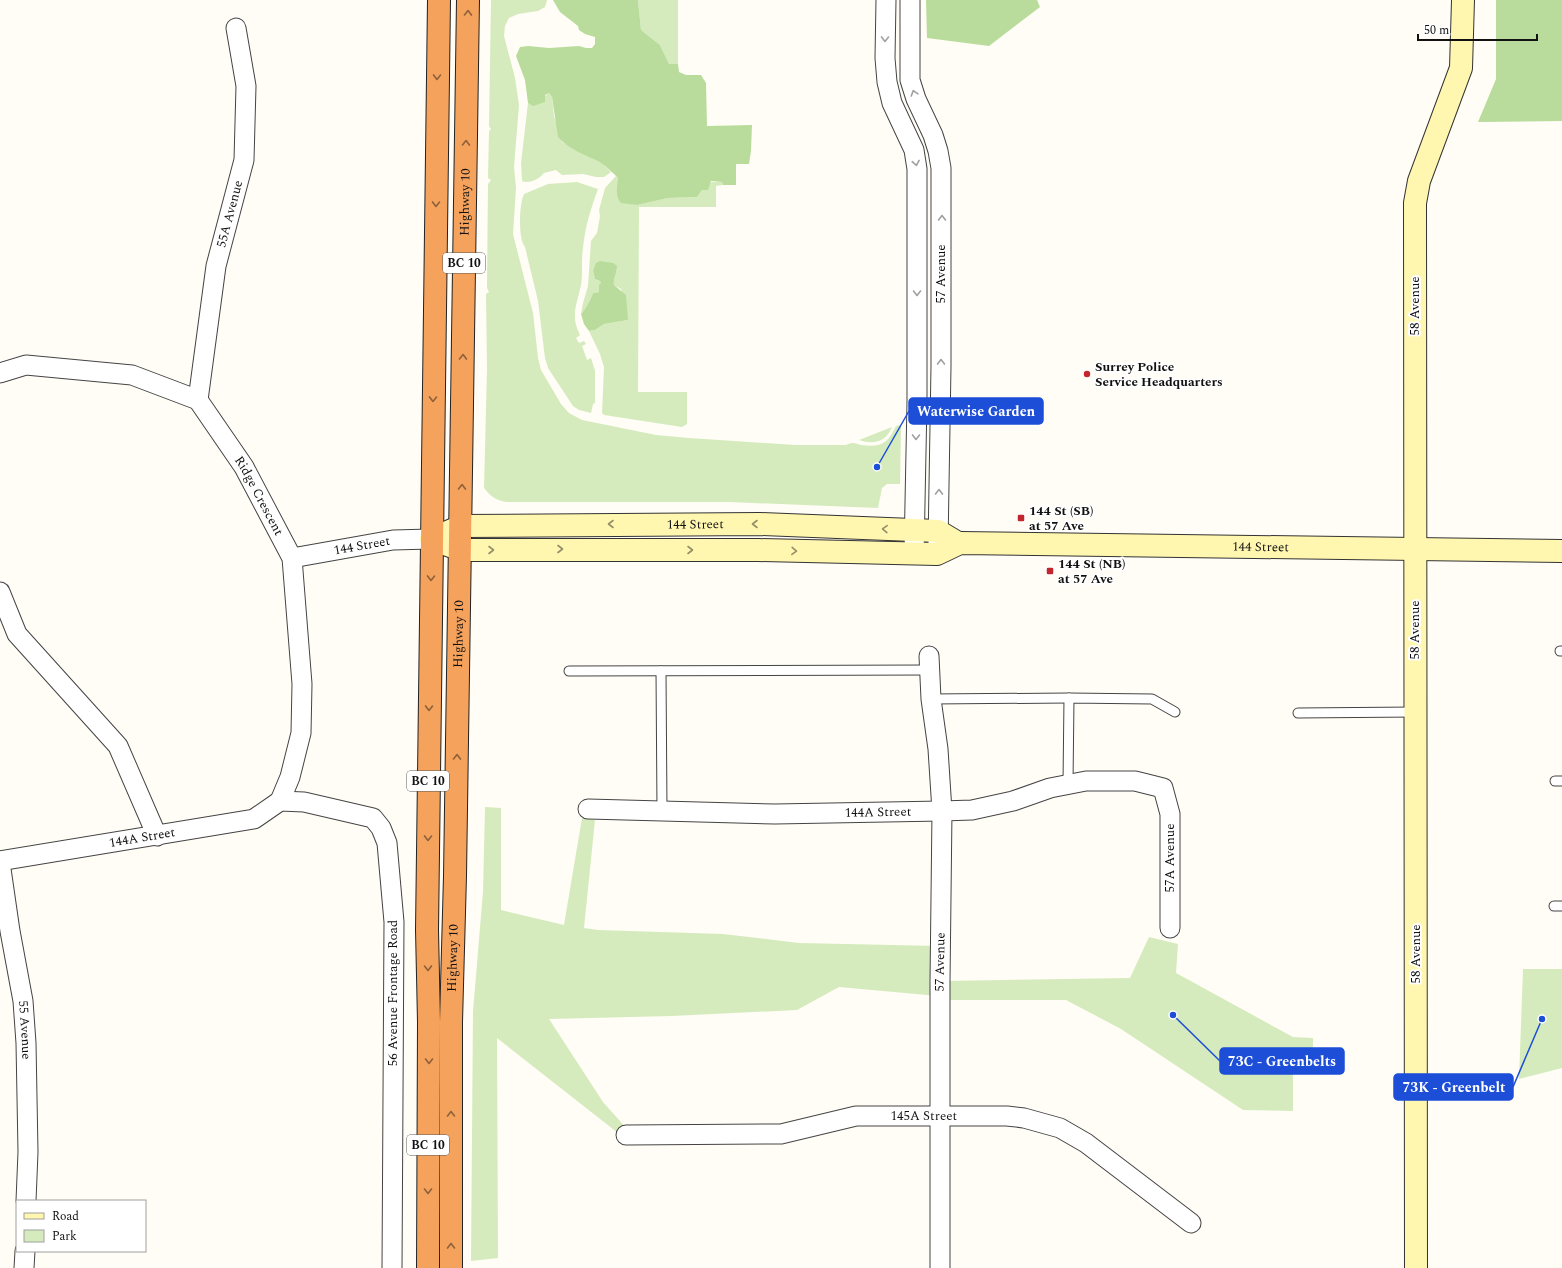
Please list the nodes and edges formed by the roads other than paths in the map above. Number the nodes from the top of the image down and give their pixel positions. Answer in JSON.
{"nodes":[{"id":1,"x":439,"y":0,"type":"edge"},
{"id":2,"x":468,"y":0,"type":"edge"},
{"id":3,"x":886,"y":0,"type":"edge"},
{"id":4,"x":910,"y":0,"type":"edge"},
{"id":5,"x":1463,"y":0,"type":"edge"},
{"id":6,"x":236,"y":28,"type":"dead end"},
{"id":7,"x":0,"y":373,"type":"edge"},
{"id":8,"x":198,"y":400,"type":"junction"},
{"id":9,"x":461,"y":526,"type":"junction"},
{"id":10,"x":914,"y":530,"type":"junction"},
{"id":11,"x":938,"y":531,"type":"junction"},
{"id":12,"x":431,"y":539,"type":"junction"},
{"id":13,"x":958,"y":543,"type":"junction"},
{"id":14,"x":1415,"y":549,"type":"junction"},
{"id":15,"x":460,"y":550,"type":"junction"},
{"id":16,"x":1562,"y":551,"type":"edge"},
{"id":17,"x":914,"y":554,"type":"junction"},
{"id":18,"x":937,"y":554,"type":"junction"},
{"id":19,"x":292,"y":558,"type":"junction"},
{"id":20,"x":0,"y":592,"type":"edge"},
{"id":21,"x":929,"y":663,"type":"joint"},
{"id":22,"x":569,"y":671,"type":"dead end"},
{"id":23,"x":662,"y":671,"type":"junction"},
{"id":24,"x":1069,"y":698,"type":"junction"},
{"id":25,"x":931,"y":699,"type":"junction"},
{"id":26,"x":1175,"y":712,"type":"dead end"},
{"id":27,"x":1415,"y":712,"type":"junction"},
{"id":28,"x":1298,"y":713,"type":"dead end"},
{"id":29,"x":1068,"y":784,"type":"junction"},
{"id":30,"x":1163,"y":788,"type":"joint"},
{"id":31,"x":280,"y":802,"type":"junction"},
{"id":32,"x":588,"y":809,"type":"dead end"},
{"id":33,"x":662,"y":811,"type":"junction"},
{"id":34,"x":942,"y":811,"type":"junction"},
{"id":35,"x":157,"y":836,"type":"junction"},
{"id":36,"x":0,"y":862,"type":"edge"},
{"id":37,"x":1170,"y":928,"type":"dead end"},
{"id":38,"x":940,"y":1116,"type":"junction"},
{"id":39,"x":626,"y":1135,"type":"dead end"},
{"id":40,"x":26,"y":1200,"type":"edge"},
{"id":41,"x":1191,"y":1223,"type":"dead end"},
{"id":42,"x":25,"y":1252,"type":"edge"},
{"id":43,"x":24,"y":1268,"type":"edge"},
{"id":44,"x":392,"y":1268,"type":"edge"},
{"id":45,"x":428,"y":1268,"type":"edge"},
{"id":46,"x":451,"y":1268,"type":"edge"},
{"id":47,"x":940,"y":1268,"type":"edge"},
{"id":48,"x":1416,"y":1268,"type":"edge"}],
"edges":[{"from":1,"to":12,"type":"highway","name":"Highway 10","number":"BC 10","one_way":true},
{"from":9,"to":2,"type":"highway","name":"Highway 10","number":"BC 10","one_way":true},
{"from":3,"to":10,"type":"street","name":"57 Avenue","one_way":true},
{"from":11,"to":4,"type":"street","name":"57 Avenue","one_way":true},
{"from":5,"to":14,"type":"main road","name":"58 Avenue"},
{"from":6,"to":8,"type":"street","name":"55A Avenue"},
{"from":7,"to":8,"type":"street"},
{"from":8,"to":19,"type":"street","name":"Ridge Crescent"},
{"from":10,"to":9,"type":"main road","name":"144 Street","one_way":true},
{"from":9,"to":12,"type":"main road","name":"144 Street"},
{"from":9,"to":15,"type":"highway","name":"Highway 10","number":"BC 10"},
{"from":10,"to":11,"type":"main road","name":"144 Street"},
{"from":10,"to":17,"type":"street","name":"57 Avenue"},
{"from":11,"to":13,"type":"main road","name":"144 Street"},
{"from":11,"to":18,"type":"street","name":"57 Avenue"},
{"from":12,"to":15,"type":"main road","name":"144 Street"},
{"from":12,"to":19,"type":"street","name":"144 Street"},
{"from":12,"to":45,"type":"highway","name":"Highway 10","number":"BC 10","one_way":true},
{"from":13,"to":14,"type":"main road","name":"144 Street"},
{"from":13,"to":18,"type":"main road","name":"144 Street"},
{"from":14,"to":16,"type":"main road","name":"144 Street"},
{"from":14,"to":27,"type":"main road","name":"58 Avenue"},
{"from":15,"to":17,"type":"main road","name":"144 Street","one_way":true},
{"from":46,"to":15,"type":"highway","name":"Highway 10","number":"BC 10","one_way":true},
{"from":17,"to":18,"type":"main road","name":"144 Street"},
{"from":19,"to":31,"type":"street","name":"Ridge Crescent"},
{"from":20,"to":35,"type":"street"},
{"from":21,"to":23,"type":"lane"},
{"from":21,"to":25,"type":"street","name":"57 Avenue"},
{"from":22,"to":23,"type":"lane"},
{"from":23,"to":33,"type":"lane"},
{"from":24,"to":25,"type":"lane"},
{"from":24,"to":26,"type":"lane"},
{"from":24,"to":29,"type":"lane"},
{"from":25,"to":34,"type":"street","name":"57 Avenue"},
{"from":27,"to":28,"type":"lane"},
{"from":27,"to":48,"type":"main road","name":"58 Avenue"},
{"from":29,"to":30,"type":"street","name":"144A Street"},
{"from":29,"to":34,"type":"street","name":"144A Street"},
{"from":30,"to":37,"type":"street","name":"57A Avenue"},
{"from":31,"to":35,"type":"street","name":"144A Street"},
{"from":31,"to":44,"type":"street","name":"56 Avenue Frontage Road"},
{"from":32,"to":33,"type":"street","name":"144A Street"},
{"from":33,"to":34,"type":"street","name":"144A Street"},
{"from":34,"to":38,"type":"street","name":"57 Avenue"},
{"from":35,"to":36,"type":"street","name":"144A Street"},
{"from":36,"to":40,"type":"street","name":"55 Avenue"},
{"from":38,"to":39,"type":"street","name":"145A Street"},
{"from":38,"to":41,"type":"street","name":"145A Street"},
{"from":38,"to":47,"type":"street","name":"57 Avenue"},
{"from":42,"to":43,"type":"street"}]}
